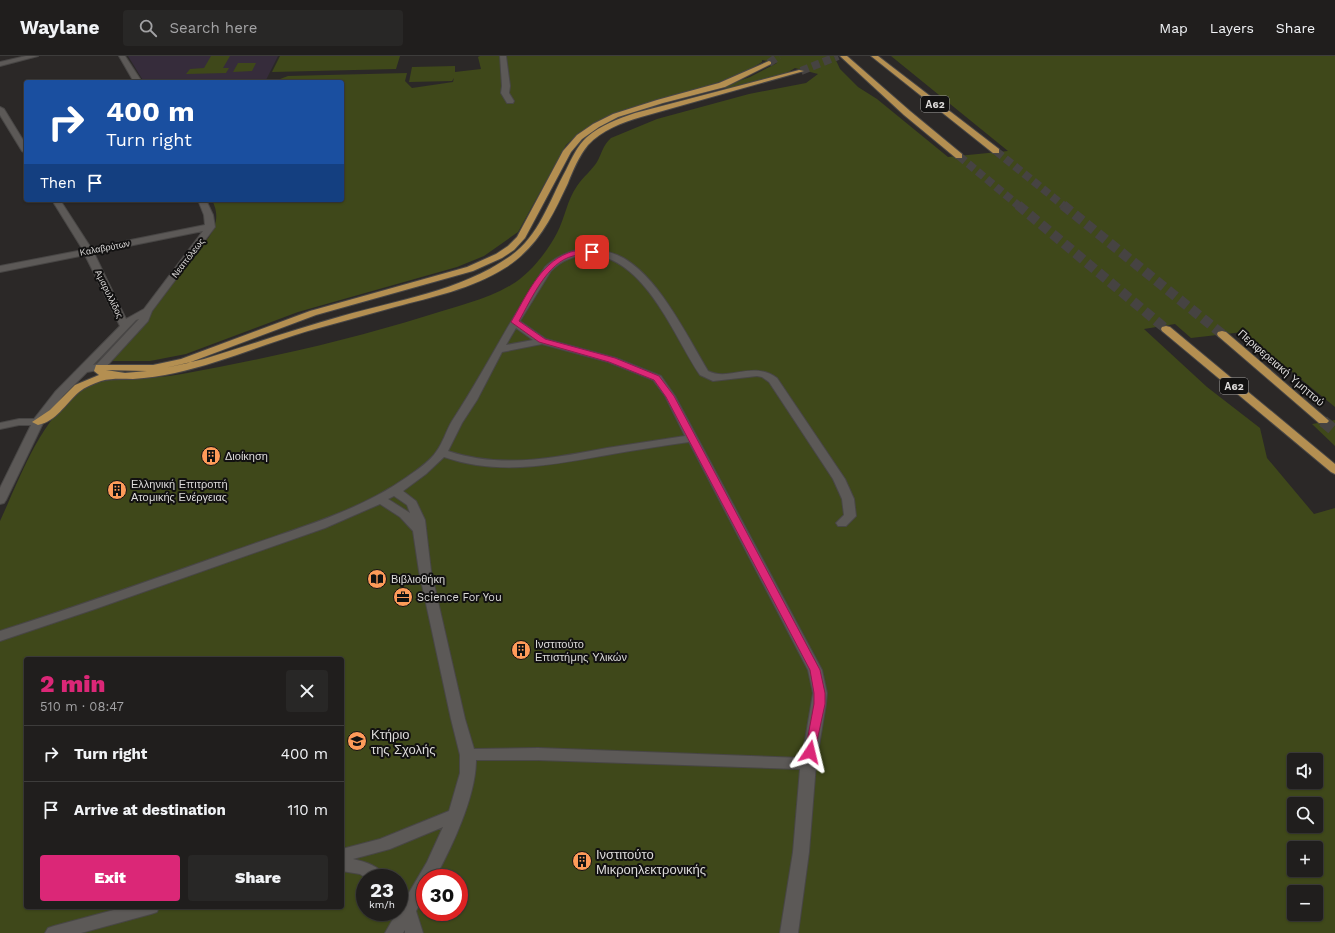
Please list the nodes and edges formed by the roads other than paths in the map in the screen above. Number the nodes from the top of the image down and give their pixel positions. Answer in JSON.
{"nodes":[{"id":1,"x":35,"y":56,"type":"edge"},
{"id":2,"x":122,"y":56,"type":"edge"},
{"id":3,"x":503,"y":56,"type":"edge"},
{"id":4,"x":843,"y":56,"type":"edge"},
{"id":5,"x":874,"y":56,"type":"edge"},
{"id":6,"x":769,"y":63,"type":"tunnel mouth"},
{"id":7,"x":0,"y":64,"type":"edge"},
{"id":8,"x":801,"y":71,"type":"tunnel mouth"},
{"id":9,"x":137,"y":80,"type":"edge"},
{"id":10,"x":510,"y":101,"type":"dead end"},
{"id":11,"x":0,"y":109,"type":"edge"},
{"id":12,"x":24,"y":148,"type":"edge"},
{"id":13,"x":996,"y":151,"type":"tunnel mouth"},
{"id":14,"x":959,"y":156,"type":"tunnel mouth"},
{"id":15,"x":57,"y":202,"type":"edge"},
{"id":16,"x":203,"y":202,"type":"edge"},
{"id":17,"x":211,"y":227,"type":"junction"},
{"id":18,"x":88,"y":251,"type":"junction"},
{"id":19,"x":0,"y":269,"type":"edge"},
{"id":20,"x":147,"y":311,"type":"junction"},
{"id":21,"x":515,"y":322,"type":"junction"},
{"id":22,"x":125,"y":327,"type":"junction"},
{"id":23,"x":1166,"y":329,"type":"tunnel mouth"},
{"id":24,"x":1222,"y":334,"type":"tunnel mouth"},
{"id":25,"x":542,"y":341,"type":"junction"},
{"id":26,"x":498,"y":350,"type":"junction"},
{"id":27,"x":100,"y":367,"type":"junction"},
{"id":28,"x":78,"y":374,"type":"junction"},
{"id":29,"x":116,"y":375,"type":"junction"},
{"id":30,"x":1323,"y":421,"type":"tunnel mouth"},
{"id":31,"x":38,"y":422,"type":"junction"},
{"id":32,"x":0,"y":426,"type":"edge"},
{"id":33,"x":692,"y":438,"type":"junction"},
{"id":34,"x":442,"y":453,"type":"junction"},
{"id":35,"x":1335,"y":470,"type":"edge"},
{"id":36,"x":395,"y":491,"type":"junction"},
{"id":37,"x":380,"y":498,"type":"junction"},
{"id":38,"x":0,"y":500,"type":"edge"},
{"id":39,"x":842,"y":523,"type":"dead end"},
{"id":40,"x":419,"y":530,"type":"junction"},
{"id":41,"x":0,"y":636,"type":"edge"},
{"id":42,"x":468,"y":755,"type":"junction"},
{"id":43,"x":808,"y":764,"type":"junction"},
{"id":44,"x":456,"y":815,"type":"junction"},
{"id":45,"x":344,"y":855,"type":"edge"},
{"id":46,"x":344,"y":864,"type":"edge"},
{"id":47,"x":365,"y":869,"type":"edge"},
{"id":48,"x":431,"y":869,"type":"edge"},
{"id":49,"x":416,"y":890,"type":"edge"},
{"id":50,"x":408,"y":899,"type":"edge"},
{"id":51,"x":144,"y":909,"type":"edge"},
{"id":52,"x":408,"y":918,"type":"edge"},
{"id":53,"x":398,"y":921,"type":"edge"},
{"id":54,"x":54,"y":933,"type":"edge"},
{"id":55,"x":394,"y":933,"type":"edge"},
{"id":56,"x":414,"y":933,"type":"edge"},
{"id":57,"x":789,"y":933,"type":"edge"}],
"edges":[{"from":1,"to":7,"type":"street"},
{"from":2,"to":9,"type":"street"},
{"from":3,"to":10,"type":"street"},
{"from":4,"to":14,"type":"highway","number":"Α62"},
{"from":5,"to":13,"type":"highway","number":"Α62"},
{"from":6,"to":27,"type":"highway"},
{"from":8,"to":29,"type":"highway"},
{"from":11,"to":12,"type":"street"},
{"from":15,"to":18,"type":"street","name":"Αμαρυλλίδος"},
{"from":16,"to":17,"type":"street","name":"Νεαπόλεως"},
{"from":17,"to":18,"type":"street","name":"Καλαβρύτων"},
{"from":17,"to":20,"type":"street","name":"Νεαπόλεως"},
{"from":18,"to":19,"type":"street","name":"Καλαβρύτων"},
{"from":18,"to":22,"type":"street","name":"Αμαρυλλίδος"},
{"from":20,"to":22,"type":"street"},
{"from":20,"to":27,"type":"street"},
{"from":21,"to":25,"type":"street"},
{"from":21,"to":26,"type":"street"},
{"from":21,"to":39,"type":"street"},
{"from":22,"to":28,"type":"street"},
{"from":23,"to":35,"type":"highway","number":"Α62"},
{"from":24,"to":30,"type":"highway","name":"Περιφερειακή Υμηττού","number":"Α62"},
{"from":25,"to":26,"type":"street"},
{"from":25,"to":33,"type":"street"},
{"from":26,"to":34,"type":"street"},
{"from":27,"to":28,"type":"street"},
{"from":27,"to":29,"type":"highway"},
{"from":28,"to":31,"type":"street"},
{"from":29,"to":31,"type":"highway"},
{"from":31,"to":32,"type":"street"},
{"from":31,"to":38,"type":"street"},
{"from":33,"to":34,"type":"street"},
{"from":33,"to":43,"type":"street"},
{"from":34,"to":36,"type":"street"},
{"from":36,"to":37,"type":"street"},
{"from":36,"to":40,"type":"street"},
{"from":37,"to":40,"type":"street"},
{"from":37,"to":41,"type":"street"},
{"from":40,"to":42,"type":"street"},
{"from":42,"to":43,"type":"street"},
{"from":42,"to":44,"type":"street"},
{"from":43,"to":57,"type":"street"},
{"from":44,"to":45,"type":"street"},
{"from":44,"to":48,"type":"street"},
{"from":46,"to":47,"type":"street"},
{"from":49,"to":50,"type":"street"},
{"from":51,"to":54,"type":"street"},
{"from":52,"to":56,"type":"street"},
{"from":53,"to":55,"type":"street"}]}
